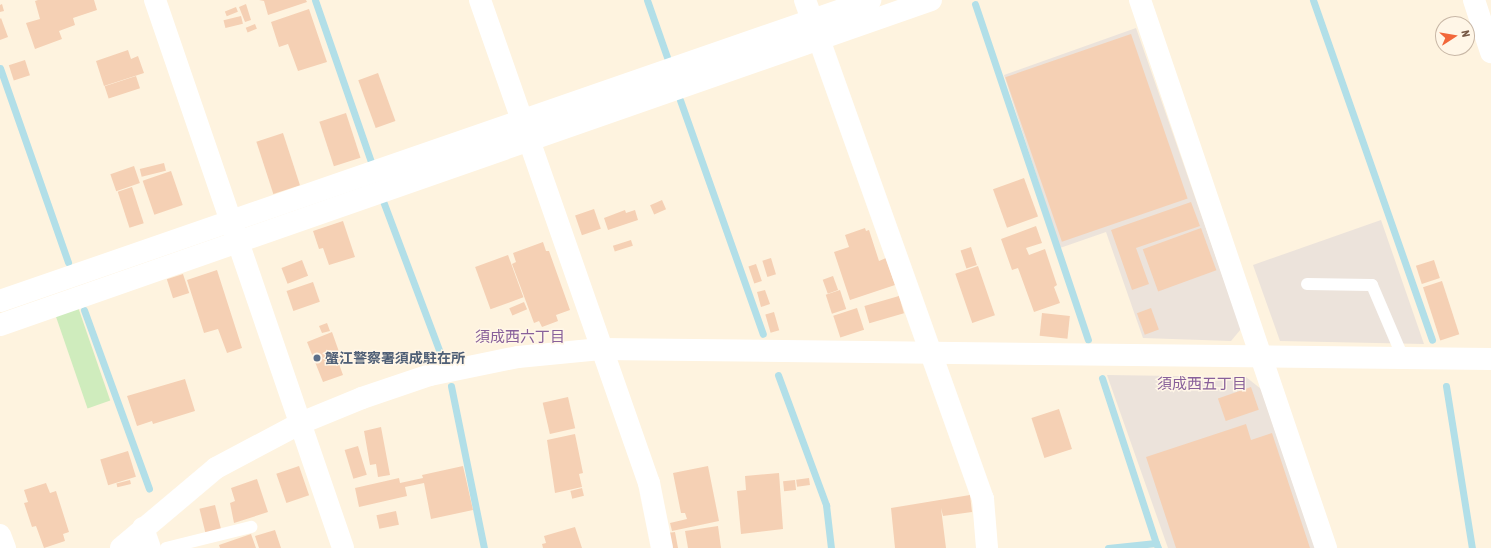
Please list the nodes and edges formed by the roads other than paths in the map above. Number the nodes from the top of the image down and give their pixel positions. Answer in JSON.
{"nodes":[{"id":1,"x":155,"y":0,"type":"edge"},
{"id":2,"x":480,"y":0,"type":"edge"},
{"id":3,"x":805,"y":0,"type":"edge"},
{"id":4,"x":870,"y":0,"type":"edge"},
{"id":5,"x":931,"y":0,"type":"edge"},
{"id":6,"x":1140,"y":0,"type":"edge"},
{"id":7,"x":1474,"y":0,"type":"edge"},
{"id":8,"x":814,"y":30,"type":"junction"},
{"id":9,"x":1491,"y":52,"type":"edge"},
{"id":10,"x":525,"y":131,"type":"junction"},
{"id":11,"x":236,"y":232,"type":"junction"},
{"id":12,"x":1306,"y":284,"type":"dead end"},
{"id":13,"x":0,"y":302,"type":"edge"},
{"id":14,"x":0,"y":325,"type":"edge"},
{"id":15,"x":601,"y":349,"type":"junction"},
{"id":16,"x":930,"y":353,"type":"junction"},
{"id":17,"x":1261,"y":356,"type":"junction"},
{"id":18,"x":1491,"y":359,"type":"edge"},
{"id":19,"x":1404,"y":360,"type":"junction"},
{"id":20,"x":301,"y":423,"type":"junction"},
{"id":21,"x":251,"y":527,"type":"dead end"},
{"id":22,"x":0,"y":535,"type":"edge"},
{"id":23,"x":146,"y":538,"type":"edge"},
{"id":24,"x":5,"y":548,"type":"edge"},
{"id":25,"x":121,"y":548,"type":"edge"},
{"id":26,"x":166,"y":548,"type":"edge"},
{"id":27,"x":343,"y":548,"type":"edge"},
{"id":28,"x":662,"y":548,"type":"edge"},
{"id":29,"x":987,"y":548,"type":"edge"},
{"id":30,"x":1326,"y":548,"type":"edge"}],
"edges":[{"from":1,"to":11,"type":"street"},
{"from":2,"to":10,"type":"street"},
{"from":3,"to":8,"type":"street"},
{"from":4,"to":8,"type":"street"},
{"from":5,"to":8,"type":"street"},
{"from":6,"to":17,"type":"street"},
{"from":7,"to":9,"type":"street"},
{"from":8,"to":10,"type":"street"},
{"from":8,"to":16,"type":"street"},
{"from":10,"to":11,"type":"street"},
{"from":10,"to":15,"type":"street"},
{"from":11,"to":13,"type":"street"},
{"from":11,"to":14,"type":"street"},
{"from":11,"to":20,"type":"street"},
{"from":12,"to":19,"type":"lane"},
{"from":15,"to":16,"type":"street"},
{"from":15,"to":20,"type":"street"},
{"from":15,"to":28,"type":"street"},
{"from":16,"to":17,"type":"street"},
{"from":16,"to":29,"type":"street"},
{"from":17,"to":19,"type":"street"},
{"from":17,"to":30,"type":"street"},
{"from":18,"to":19,"type":"street"},
{"from":20,"to":23,"type":"street"},
{"from":20,"to":27,"type":"street"},
{"from":21,"to":26,"type":"lane"},
{"from":22,"to":24,"type":"street"},
{"from":23,"to":25,"type":"street"}]}
